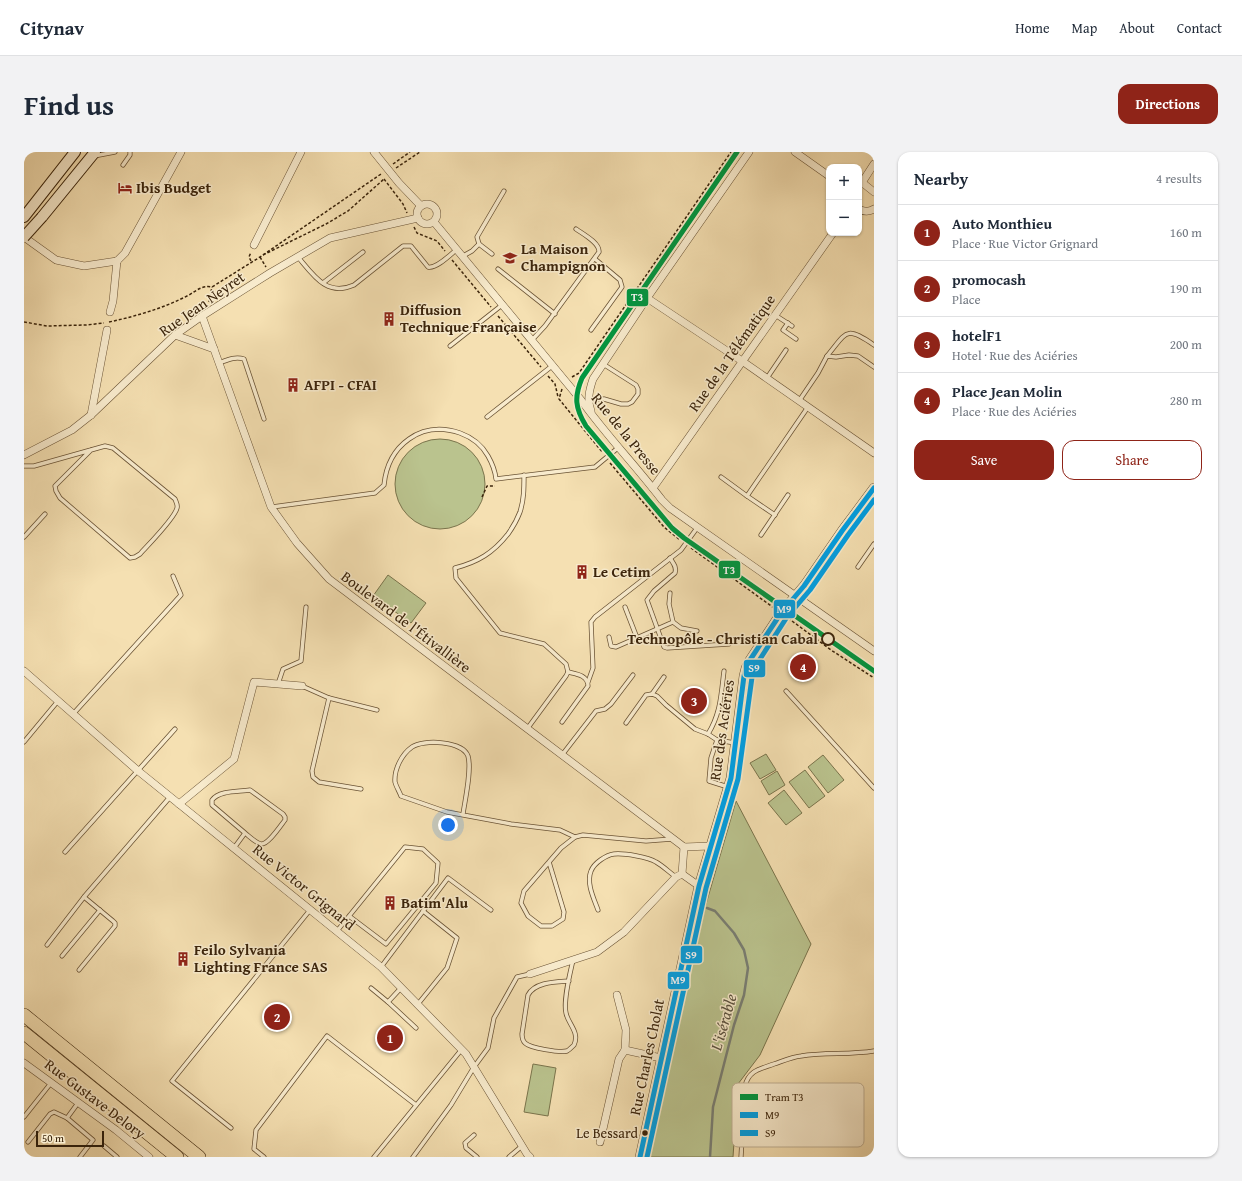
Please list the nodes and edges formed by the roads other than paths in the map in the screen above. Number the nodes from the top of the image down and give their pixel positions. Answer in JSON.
{"nodes":[{"id":1,"x":76,"y":152,"type":"edge"},
{"id":2,"x":115,"y":152,"type":"edge"},
{"id":3,"x":130,"y":152,"type":"edge"},
{"id":4,"x":181,"y":152,"type":"edge"},
{"id":5,"x":301,"y":152,"type":"edge"},
{"id":6,"x":374,"y":152,"type":"edge"},
{"id":7,"x":749,"y":152,"type":"edge"},
{"id":8,"x":795,"y":152,"type":"edge"},
{"id":9,"x":93,"y":154,"type":"edge"},
{"id":10,"x":874,"y":164,"type":"edge"},
{"id":11,"x":123,"y":166,"type":"dead end"},
{"id":12,"x":826,"y":174,"type":"edge"},
{"id":13,"x":862,"y":182,"type":"edge"},
{"id":14,"x":862,"y":184,"type":"edge"},
{"id":15,"x":504,"y":191,"type":"dead end"},
{"id":16,"x":874,"y":192,"type":"edge"},
{"id":17,"x":421,"y":206,"type":"junction"},
{"id":18,"x":874,"y":209,"type":"edge"},
{"id":19,"x":862,"y":210,"type":"edge"},
{"id":20,"x":24,"y":217,"type":"edge"},
{"id":21,"x":414,"y":219,"type":"junction"},
{"id":22,"x":434,"y":222,"type":"junction"},
{"id":23,"x":576,"y":229,"type":"dead end"},
{"id":24,"x":831,"y":236,"type":"edge"},
{"id":25,"x":24,"y":237,"type":"edge"},
{"id":26,"x":479,"y":244,"type":"junction"},
{"id":27,"x":254,"y":245,"type":"road end"},
{"id":28,"x":456,"y":250,"type":"junction"},
{"id":29,"x":363,"y":252,"type":"dead end"},
{"id":30,"x":492,"y":254,"type":"dead end"},
{"id":31,"x":462,"y":256,"type":"junction"},
{"id":32,"x":298,"y":257,"type":"junction"},
{"id":33,"x":594,"y":259,"type":"junction"},
{"id":34,"x":117,"y":261,"type":"junction"},
{"id":35,"x":498,"y":269,"type":"dead end"},
{"id":36,"x":323,"y":283,"type":"junction"},
{"id":37,"x":647,"y":298,"type":"junction"},
{"id":38,"x":502,"y":305,"type":"junction"},
{"id":39,"x":110,"y":312,"type":"road end"},
{"id":40,"x":554,"y":314,"type":"junction"},
{"id":41,"x":775,"y":315,"type":"junction"},
{"id":42,"x":202,"y":316,"type":"junction"},
{"id":43,"x":788,"y":323,"type":"junction"},
{"id":44,"x":792,"y":326,"type":"dead end"},
{"id":45,"x":107,"y":330,"type":"road end"},
{"id":46,"x":592,"y":330,"type":"dead end"},
{"id":47,"x":175,"y":335,"type":"junction"},
{"id":48,"x":796,"y":339,"type":"dead end"},
{"id":49,"x":531,"y":340,"type":"junction"},
{"id":50,"x":874,"y":345,"type":"edge"},
{"id":51,"x":450,"y":346,"type":"dead end"},
{"id":52,"x":214,"y":349,"type":"junction"},
{"id":53,"x":786,"y":350,"type":"dead end"},
{"id":54,"x":827,"y":356,"type":"junction"},
{"id":55,"x":742,"y":361,"type":"junction"},
{"id":56,"x":219,"y":363,"type":"junction"},
{"id":57,"x":603,"y":364,"type":"junction"},
{"id":58,"x":552,"y":366,"type":"junction"},
{"id":59,"x":874,"y":368,"type":"edge"},
{"id":60,"x":767,"y":378,"type":"junction"},
{"id":61,"x":588,"y":399,"type":"junction"},
{"id":62,"x":799,"y":401,"type":"junction"},
{"id":63,"x":808,"y":408,"type":"junction"},
{"id":64,"x":91,"y":415,"type":"junction"},
{"id":65,"x":487,"y":417,"type":"dead end"},
{"id":66,"x":264,"y":419,"type":"dead end"},
{"id":67,"x":595,"y":419,"type":"junction"},
{"id":68,"x":619,"y":447,"type":"junction"},
{"id":69,"x":91,"y":450,"type":"junction"},
{"id":70,"x":874,"y":453,"type":"edge"},
{"id":71,"x":24,"y":455,"type":"edge"},
{"id":72,"x":24,"y":466,"type":"edge"},
{"id":73,"x":524,"y":475,"type":"junction"},
{"id":74,"x":722,"y":477,"type":"dead end"},
{"id":75,"x":653,"y":488,"type":"junction"},
{"id":76,"x":874,"y":488,"type":"edge"},
{"id":77,"x":788,"y":495,"type":"dead end"},
{"id":78,"x":747,"y":496,"type":"junction"},
{"id":79,"x":271,"y":507,"type":"junction"},
{"id":80,"x":45,"y":514,"type":"dead end"},
{"id":81,"x":775,"y":514,"type":"junction"},
{"id":82,"x":697,"y":528,"type":"junction"},
{"id":83,"x":761,"y":535,"type":"dead end"},
{"id":84,"x":24,"y":537,"type":"edge"},
{"id":85,"x":874,"y":544,"type":"edge"},
{"id":86,"x":670,"y":558,"type":"junction"},
{"id":87,"x":858,"y":567,"type":"dead end"},
{"id":88,"x":173,"y":576,"type":"dead end"},
{"id":89,"x":670,"y":593,"type":"dead end"},
{"id":90,"x":795,"y":596,"type":"junction"},
{"id":91,"x":306,"y":607,"type":"dead end"},
{"id":92,"x":625,"y":607,"type":"dead end"},
{"id":93,"x":673,"y":622,"type":"junction"},
{"id":94,"x":658,"y":629,"type":"junction"},
{"id":95,"x":697,"y":631,"type":"dead end"},
{"id":96,"x":609,"y":637,"type":"dead end"},
{"id":97,"x":637,"y":638,"type":"junction"},
{"id":98,"x":729,"y":644,"type":"dead end"},
{"id":99,"x":874,"y":651,"type":"edge"},
{"id":100,"x":24,"y":670,"type":"edge"},
{"id":101,"x":724,"y":671,"type":"dead end"},
{"id":102,"x":568,"y":672,"type":"junction"},
{"id":103,"x":633,"y":675,"type":"dead end"},
{"id":104,"x":664,"y":677,"type":"dead end"},
{"id":105,"x":588,"y":682,"type":"junction"},
{"id":106,"x":278,"y":684,"type":"junction"},
{"id":107,"x":302,"y":686,"type":"joint"},
{"id":108,"x":786,"y":691,"type":"dead end"},
{"id":109,"x":652,"y":694,"type":"junction"},
{"id":110,"x":329,"y":698,"type":"junction"},
{"id":111,"x":58,"y":700,"type":"junction"},
{"id":112,"x":377,"y":710,"type":"dead end"},
{"id":113,"x":74,"y":713,"type":"junction"},
{"id":114,"x":562,"y":722,"type":"dead end"},
{"id":115,"x":626,"y":723,"type":"dead end"},
{"id":116,"x":175,"y":729,"type":"dead end"},
{"id":117,"x":527,"y":729,"type":"junction"},
{"id":118,"x":708,"y":734,"type":"junction"},
{"id":119,"x":717,"y":740,"type":"junction"},
{"id":120,"x":24,"y":742,"type":"edge"},
{"id":121,"x":735,"y":743,"type":"junction"},
{"id":122,"x":562,"y":755,"type":"junction"},
{"id":123,"x":137,"y":770,"type":"junction"},
{"id":124,"x":728,"y":787,"type":"junction"},
{"id":125,"x":874,"y":788,"type":"edge"},
{"id":126,"x":361,"y":789,"type":"dead end"},
{"id":127,"x":170,"y":797,"type":"junction"},
{"id":128,"x":179,"y":804,"type":"junction"},
{"id":129,"x":462,"y":814,"type":"junction"},
{"id":130,"x":246,"y":834,"type":"junction"},
{"id":131,"x":575,"y":837,"type":"junction"},
{"id":132,"x":674,"y":839,"type":"junction"},
{"id":133,"x":710,"y":846,"type":"junction"},
{"id":134,"x":684,"y":847,"type":"junction"},
{"id":135,"x":234,"y":848,"type":"junction"},
{"id":136,"x":65,"y":852,"type":"dead end"},
{"id":137,"x":549,"y":862,"type":"junction"},
{"id":138,"x":679,"y":876,"type":"junction"},
{"id":139,"x":699,"y":886,"type":"junction"},
{"id":140,"x":84,"y":897,"type":"junction"},
{"id":141,"x":311,"y":909,"type":"junction"},
{"id":142,"x":100,"y":910,"type":"junction"},
{"id":143,"x":491,"y":910,"type":"dead end"},
{"id":144,"x":598,"y":910,"type":"dead end"},
{"id":145,"x":423,"y":912,"type":"junction"},
{"id":146,"x":349,"y":916,"type":"junction"},
{"id":147,"x":337,"y":931,"type":"junction"},
{"id":148,"x":47,"y":945,"type":"dead end"},
{"id":149,"x":62,"y":956,"type":"dead end"},
{"id":150,"x":572,"y":960,"type":"junction"},
{"id":151,"x":381,"y":967,"type":"junction"},
{"id":152,"x":79,"y":970,"type":"dead end"},
{"id":153,"x":530,"y":974,"type":"joint"},
{"id":154,"x":569,"y":982,"type":"junction"},
{"id":155,"x":371,"y":988,"type":"dead end"},
{"id":156,"x":401,"y":988,"type":"junction"},
{"id":157,"x":617,"y":995,"type":"dead end"},
{"id":158,"x":388,"y":1002,"type":"junction"},
{"id":159,"x":418,"y":1004,"type":"junction"},
{"id":160,"x":24,"y":1015,"type":"edge"},
{"id":161,"x":416,"y":1028,"type":"dead end"},
{"id":162,"x":24,"y":1033,"type":"edge"},
{"id":163,"x":462,"y":1049,"type":"junction"},
{"id":164,"x":625,"y":1050,"type":"junction"},
{"id":165,"x":874,"y":1051,"type":"edge"},
{"id":166,"x":661,"y":1058,"type":"junction"},
{"id":167,"x":24,"y":1063,"type":"edge"},
{"id":168,"x":474,"y":1067,"type":"junction"},
{"id":169,"x":51,"y":1083,"type":"junction"},
{"id":170,"x":745,"y":1083,"type":"edge"},
{"id":171,"x":78,"y":1102,"type":"junction"},
{"id":172,"x":416,"y":1105,"type":"junction"},
{"id":173,"x":24,"y":1117,"type":"edge"},
{"id":174,"x":67,"y":1118,"type":"junction"},
{"id":175,"x":231,"y":1128,"type":"dead end"},
{"id":176,"x":474,"y":1135,"type":"dead end"},
{"id":177,"x":28,"y":1142,"type":"dead end"},
{"id":178,"x":600,"y":1142,"type":"dead end"},
{"id":179,"x":104,"y":1146,"type":"dead end"},
{"id":180,"x":522,"y":1146,"type":"junction"},
{"id":181,"x":741,"y":1147,"type":"edge"},
{"id":182,"x":80,"y":1157,"type":"edge"},
{"id":183,"x":117,"y":1157,"type":"edge"},
{"id":184,"x":149,"y":1157,"type":"edge"},
{"id":185,"x":177,"y":1157,"type":"edge"},
{"id":186,"x":199,"y":1157,"type":"edge"},
{"id":187,"x":264,"y":1157,"type":"edge"},
{"id":188,"x":374,"y":1157,"type":"edge"},
{"id":189,"x":413,"y":1157,"type":"edge"},
{"id":190,"x":477,"y":1157,"type":"edge"},
{"id":191,"x":509,"y":1157,"type":"edge"},
{"id":192,"x":530,"y":1157,"type":"edge"},
{"id":193,"x":640,"y":1157,"type":"edge"},
{"id":194,"x":741,"y":1157,"type":"edge"}],
"edges":[{"from":1,"to":20,"type":"main road"},
{"from":2,"to":9,"type":"lane"},
{"from":3,"to":11,"type":"lane"},
{"from":4,"to":34,"type":"street"},
{"from":5,"to":27,"type":"street"},
{"from":6,"to":17,"type":"street"},
{"from":7,"to":37,"type":"street"},
{"from":8,"to":12,"type":"street"},
{"from":9,"to":25,"type":"main road","bridge":true},
{"from":10,"to":13,"type":"street"},
{"from":14,"to":16,"type":"street"},
{"from":15,"to":26,"type":"lane"},
{"from":17,"to":21,"type":"street"},
{"from":17,"to":22,"type":"street"},
{"from":18,"to":19,"type":"street"},
{"from":21,"to":22,"type":"street"},
{"from":21,"to":32,"type":"street","name":"Rue Jean Neyret"},
{"from":22,"to":28,"type":"street","name":"Rue de la Presse"},
{"from":23,"to":33,"type":"lane"},
{"from":24,"to":41,"type":"street","name":"Rue de la Télématique"},
{"from":25,"to":34,"type":"street"},
{"from":26,"to":30,"type":"lane"},
{"from":26,"to":31,"type":"lane"},
{"from":28,"to":31,"type":"street","name":"Rue de la Presse"},
{"from":28,"to":36,"type":"lane"},
{"from":29,"to":36,"type":"lane"},
{"from":31,"to":38,"type":"street","name":"Rue de la Presse"},
{"from":32,"to":36,"type":"lane"},
{"from":32,"to":42,"type":"street","name":"Rue Jean Neyret"},
{"from":33,"to":40,"type":"lane"},
{"from":33,"to":46,"type":"lane"},
{"from":34,"to":39,"type":"street"},
{"from":35,"to":40,"type":"lane"},
{"from":37,"to":55,"type":"street"},
{"from":37,"to":57,"type":"street"},
{"from":38,"to":49,"type":"street","name":"Rue de la Presse"},
{"from":38,"to":51,"type":"lane"},
{"from":40,"to":49,"type":"lane"},
{"from":41,"to":43,"type":"lane"},
{"from":41,"to":55,"type":"street","name":"Rue de la Télématique"},
{"from":42,"to":47,"type":"street","name":"Rue Jean Neyret"},
{"from":42,"to":52,"type":"street","name":"Boulevard de l'Étivallière"},
{"from":43,"to":44,"type":"lane"},
{"from":43,"to":48,"type":"lane"},
{"from":45,"to":64,"type":"street"},
{"from":47,"to":52,"type":"street"},
{"from":47,"to":64,"type":"street","name":"Rue Jean Neyret"},
{"from":49,"to":58,"type":"street","name":"Rue de la Presse"},
{"from":50,"to":54,"type":"lane"},
{"from":52,"to":56,"type":"street","name":"Boulevard de l'Étivallière"},
{"from":53,"to":60,"type":"lane"},
{"from":54,"to":59,"type":"lane"},
{"from":54,"to":62,"type":"lane"},
{"from":55,"to":60,"type":"street"},
{"from":55,"to":75,"type":"street","name":"Rue de la Télématique"},
{"from":56,"to":66,"type":"lane"},
{"from":56,"to":79,"type":"street","name":"Boulevard de l'Étivallière"},
{"from":57,"to":61,"type":"street"},
{"from":57,"to":61,"type":"lane"},
{"from":58,"to":65,"type":"lane"},
{"from":58,"to":67,"type":"street","name":"Rue de la Presse"},
{"from":60,"to":62,"type":"street"},
{"from":61,"to":67,"type":"street"},
{"from":62,"to":63,"type":"street"},
{"from":63,"to":70,"type":"street"},
{"from":63,"to":78,"type":"lane"},
{"from":64,"to":71,"type":"street","name":"Rue Jean Neyret"},
{"from":67,"to":68,"type":"street","name":"Rue de la Presse"},
{"from":68,"to":73,"type":"lane"},
{"from":68,"to":75,"type":"street","name":"Rue de la Presse"},
{"from":69,"to":69,"type":"lane"},
{"from":69,"to":72,"type":"lane"},
{"from":73,"to":79,"type":"lane"},
{"from":73,"to":102,"type":"lane"},
{"from":74,"to":78,"type":"lane"},
{"from":75,"to":82,"type":"street","name":"Rue de la Presse"},
{"from":76,"to":90,"type":"street","name":"Rue des Aciéries"},
{"from":77,"to":81,"type":"lane"},
{"from":78,"to":81,"type":"lane"},
{"from":79,"to":117,"type":"street","name":"Boulevard de l'Étivallière"},
{"from":80,"to":84,"type":"lane"},
{"from":81,"to":83,"type":"lane"},
{"from":82,"to":86,"type":"lane"},
{"from":82,"to":90,"type":"street","name":"Rue de la Presse"},
{"from":85,"to":87,"type":"lane"},
{"from":86,"to":94,"type":"lane"},
{"from":86,"to":105,"type":"lane"},
{"from":88,"to":113,"type":"lane"},
{"from":89,"to":93,"type":"lane"},
{"from":90,"to":99,"type":"street","name":"Rue de la Presse"},
{"from":90,"to":121,"type":"street","name":"Rue des Aciéries"},
{"from":91,"to":106,"type":"lane"},
{"from":92,"to":97,"type":"lane"},
{"from":93,"to":94,"type":"lane"},
{"from":93,"to":95,"type":"lane"},
{"from":94,"to":97,"type":"lane"},
{"from":94,"to":98,"type":"lane"},
{"from":96,"to":97,"type":"lane"},
{"from":100,"to":111,"type":"street","name":"Rue Victor Grignard"},
{"from":101,"to":118,"type":"lane"},
{"from":102,"to":105,"type":"lane"},
{"from":102,"to":117,"type":"lane"},
{"from":103,"to":122,"type":"lane"},
{"from":104,"to":109,"type":"lane"},
{"from":105,"to":114,"type":"lane"},
{"from":106,"to":107,"type":"street"},
{"from":106,"to":128,"type":"street"},
{"from":107,"to":110,"type":"lane"},
{"from":108,"to":125,"type":"lane"},
{"from":109,"to":115,"type":"lane"},
{"from":109,"to":118,"type":"lane"},
{"from":110,"to":112,"type":"lane"},
{"from":110,"to":126,"type":"lane"},
{"from":111,"to":113,"type":"street","name":"Rue Victor Grignard"},
{"from":111,"to":120,"type":"lane"},
{"from":113,"to":123,"type":"street","name":"Rue Victor Grignard"},
{"from":116,"to":123,"type":"lane"},
{"from":117,"to":122,"type":"street","name":"Boulevard de l'Étivallière"},
{"from":118,"to":119,"type":"lane"},
{"from":119,"to":121,"type":"lane"},
{"from":119,"to":124,"type":"lane"},
{"from":121,"to":124,"type":"street","name":"Rue des Aciéries"},
{"from":122,"to":132,"type":"street","name":"Boulevard de l'Étivallière"},
{"from":123,"to":127,"type":"street","name":"Rue Victor Grignard"},
{"from":123,"to":136,"type":"lane"},
{"from":124,"to":133,"type":"street","name":"Rue des Aciéries"},
{"from":127,"to":128,"type":"street","name":"Rue Victor Grignard"},
{"from":127,"to":140,"type":"lane"},
{"from":128,"to":135,"type":"street","name":"Rue Victor Grignard"},
{"from":129,"to":129,"type":"lane"},
{"from":129,"to":131,"type":"lane"},
{"from":130,"to":130,"type":"lane"},
{"from":130,"to":135,"type":"lane"},
{"from":131,"to":132,"type":"lane"},
{"from":131,"to":137,"type":"lane"},
{"from":132,"to":134,"type":"street","name":"Boulevard de l'Étivallière"},
{"from":133,"to":134,"type":"street"},
{"from":133,"to":139,"type":"street","name":"Rue Charles Cholat"},
{"from":134,"to":138,"type":"street"},
{"from":135,"to":141,"type":"street","name":"Rue Victor Grignard"},
{"from":137,"to":137,"type":"lane"},
{"from":138,"to":139,"type":"street"},
{"from":138,"to":144,"type":"lane"},
{"from":138,"to":150,"type":"street"},
{"from":139,"to":166,"type":"street","name":"Rue Charles Cholat"},
{"from":140,"to":142,"type":"lane"},
{"from":140,"to":148,"type":"lane"},
{"from":141,"to":147,"type":"street","name":"Rue Victor Grignard"},
{"from":141,"to":175,"type":"lane"},
{"from":142,"to":149,"type":"lane"},
{"from":142,"to":152,"type":"lane"},
{"from":143,"to":145,"type":"lane"},
{"from":145,"to":151,"type":"lane"},
{"from":145,"to":159,"type":"lane"},
{"from":146,"to":146,"type":"lane"},
{"from":146,"to":147,"type":"lane"},
{"from":147,"to":151,"type":"street","name":"Rue Victor Grignard"},
{"from":150,"to":153,"type":"street"},
{"from":150,"to":154,"type":"lane"},
{"from":151,"to":156,"type":"street","name":"Rue Victor Grignard"},
{"from":153,"to":168,"type":"lane"},
{"from":154,"to":154,"type":"lane"},
{"from":155,"to":158,"type":"lane"},
{"from":156,"to":158,"type":"lane"},
{"from":156,"to":159,"type":"street","name":"Rue Victor Grignard"},
{"from":157,"to":164,"type":"street"},
{"from":158,"to":161,"type":"lane"},
{"from":159,"to":163,"type":"street","name":"Rue Victor Grignard"},
{"from":160,"to":186,"type":"highway"},
{"from":162,"to":185,"type":"highway"},
{"from":163,"to":168,"type":"street","name":"Rue Victor Grignard"},
{"from":163,"to":172,"type":"lane"},
{"from":164,"to":166,"type":"street"},
{"from":164,"to":178,"type":"street"},
{"from":165,"to":170,"type":"lane"},
{"from":166,"to":193,"type":"street","name":"Rue Charles Cholat"},
{"from":167,"to":169,"type":"street","name":"Rue Gustave Delory"},
{"from":168,"to":180,"type":"street","name":"Rue Victor Grignard"},
{"from":168,"to":189,"type":"lane"},
{"from":169,"to":171,"type":"street","name":"Rue Gustave Delory"},
{"from":169,"to":173,"type":"lane"},
{"from":171,"to":174,"type":"lane"},
{"from":171,"to":184,"type":"street","name":"Rue Gustave Delory"},
{"from":172,"to":187,"type":"lane"},
{"from":172,"to":188,"type":"lane"},
{"from":174,"to":177,"type":"lane"},
{"from":174,"to":182,"type":"lane"},
{"from":176,"to":190,"type":"lane"},
{"from":179,"to":183,"type":"lane"},
{"from":180,"to":191,"type":"lane"},
{"from":180,"to":192,"type":"street","name":"Rue Victor Grignard"},
{"from":181,"to":194,"type":"lane"}]}
